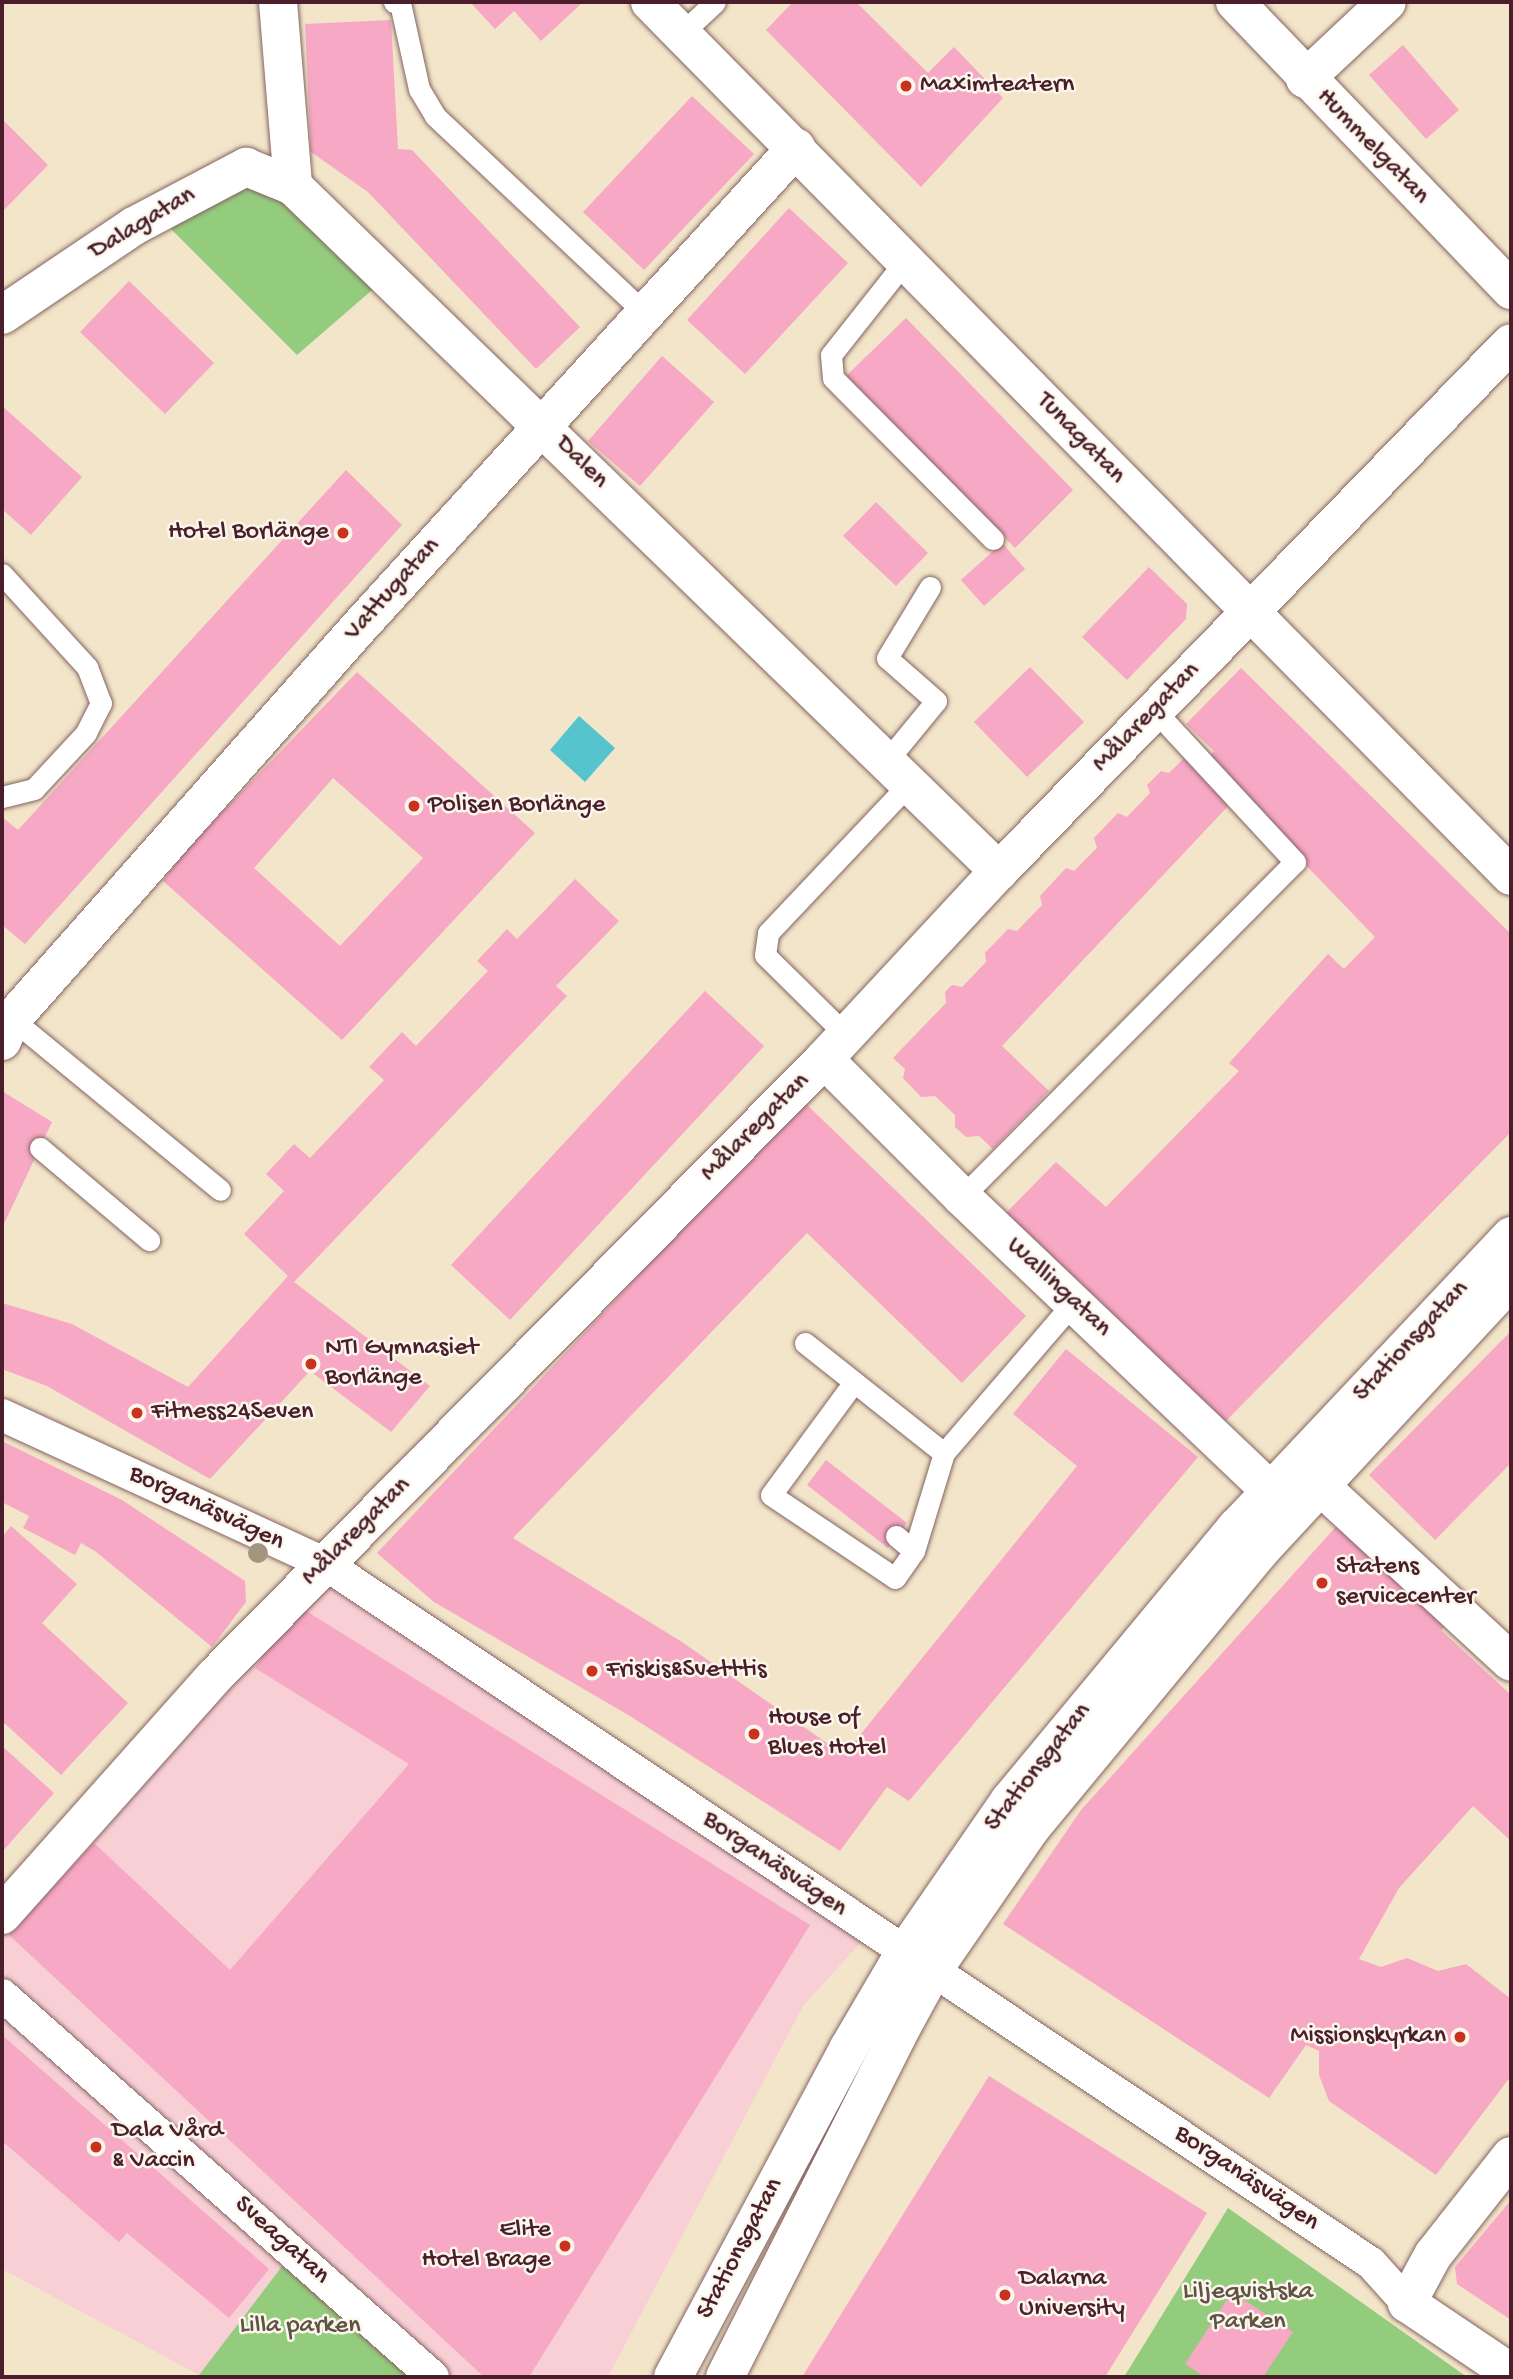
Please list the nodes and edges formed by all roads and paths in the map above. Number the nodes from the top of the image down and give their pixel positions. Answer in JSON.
{"nodes":[{"id":1,"x":283,"y":2,"type":"edge"},
{"id":2,"x":394,"y":2,"type":"edge"},
{"id":3,"x":650,"y":2,"type":"edge"},
{"id":4,"x":715,"y":2,"type":"edge"},
{"id":5,"x":1235,"y":2,"type":"edge"},
{"id":6,"x":1387,"y":2,"type":"edge"},
{"id":7,"x":682,"y":33,"type":"junction"},
{"id":8,"x":1305,"y":79,"type":"junction"},
{"id":9,"x":796,"y":148,"type":"junction"},
{"id":10,"x":293,"y":186,"type":"junction"},
{"id":11,"x":906,"y":260,"type":"junction"},
{"id":12,"x":1511,"y":290,"type":"edge"},
{"id":13,"x":645,"y":313,"type":"junction"},
{"id":14,"x":2,"y":315,"type":"edge"},
{"id":15,"x":1511,"y":343,"type":"edge"},
{"id":16,"x":543,"y":426,"type":"junction"},
{"id":17,"x":993,"y":539,"type":"dead end"},
{"id":18,"x":2,"y":574,"type":"edge"},
{"id":19,"x":930,"y":587,"type":"dead end"},
{"id":20,"x":1249,"y":612,"type":"junction"},
{"id":21,"x":1155,"y":711,"type":"junction"},
{"id":22,"x":897,"y":774,"type":"junction"},
{"id":23,"x":2,"y":797,"type":"edge"},
{"id":24,"x":999,"y":871,"type":"junction"},
{"id":25,"x":1511,"y":876,"type":"edge"},
{"id":26,"x":5,"y":1024,"type":"edge"},
{"id":27,"x":835,"y":1047,"type":"junction"},
{"id":28,"x":40,"y":1148,"type":"dead end"},
{"id":29,"x":220,"y":1190,"type":"dead end"},
{"id":30,"x":962,"y":1197,"type":"junction"},
{"id":31,"x":1511,"y":1236,"type":"edge"},
{"id":32,"x":149,"y":1240,"type":"dead end"},
{"id":33,"x":1511,"y":1280,"type":"edge"},
{"id":34,"x":1073,"y":1303,"type":"junction"},
{"id":35,"x":805,"y":1343,"type":"dead end"},
{"id":36,"x":853,"y":1382,"type":"junction"},
{"id":37,"x":2,"y":1415,"type":"edge"},
{"id":38,"x":944,"y":1453,"type":"junction"},
{"id":39,"x":1296,"y":1490,"type":"junction"},
{"id":40,"x":897,"y":1536,"type":"dead end"},
{"id":41,"x":914,"y":1551,"type":"junction"},
{"id":42,"x":324,"y":1563,"type":"junction"},
{"id":43,"x":1511,"y":1662,"type":"edge"},
{"id":44,"x":2,"y":1915,"type":"edge"},
{"id":45,"x":919,"y":1961,"type":"junction"},
{"id":46,"x":2,"y":1995,"type":"edge"},
{"id":47,"x":1511,"y":2156,"type":"edge"},
{"id":48,"x":1407,"y":2303,"type":"junction"},
{"id":49,"x":1511,"y":2373,"type":"edge"},
{"id":50,"x":433,"y":2377,"type":"edge"},
{"id":51,"x":673,"y":2377,"type":"edge"},
{"id":52,"x":725,"y":2377,"type":"edge"}],
"edges":[{"from":1,"to":10,"type":"street"},
{"from":2,"to":13,"type":"lane"},
{"from":3,"to":7,"type":"street","name":"Tunagatan"},
{"from":4,"to":7,"type":"lane"},
{"from":5,"to":8,"type":"street","name":"Hummelgatan"},
{"from":6,"to":8,"type":"street"},
{"from":7,"to":9,"type":"street","name":"Tunagatan"},
{"from":8,"to":12,"type":"street","name":"Hummelgatan"},
{"from":9,"to":11,"type":"street","name":"Tunagatan"},
{"from":9,"to":13,"type":"street","name":"Vattugatan"},
{"from":10,"to":14,"type":"street","name":"Dalagatan"},
{"from":10,"to":16,"type":"street","name":"Dalen"},
{"from":11,"to":17,"type":"lane"},
{"from":11,"to":20,"type":"street","name":"Tunagatan"},
{"from":13,"to":16,"type":"street","name":"Vattugatan"},
{"from":15,"to":20,"type":"street","name":"Målaregatan"},
{"from":16,"to":22,"type":"street","name":"Dalen"},
{"from":16,"to":26,"type":"street","name":"Vattugatan"},
{"from":18,"to":23,"type":"lane"},
{"from":19,"to":22,"type":"lane"},
{"from":20,"to":21,"type":"street","name":"Målaregatan"},
{"from":20,"to":25,"type":"street","name":"Tunagatan"},
{"from":21,"to":24,"type":"street","name":"Målaregatan"},
{"from":21,"to":30,"type":"lane"},
{"from":22,"to":24,"type":"street","name":"Dalen"},
{"from":22,"to":27,"type":"lane"},
{"from":24,"to":27,"type":"street","name":"Målaregatan"},
{"from":26,"to":29,"type":"lane"},
{"from":27,"to":30,"type":"street","name":"Wallingatan"},
{"from":27,"to":42,"type":"street","name":"Målaregatan"},
{"from":28,"to":32,"type":"lane"},
{"from":30,"to":34,"type":"street","name":"Wallingatan"},
{"from":31,"to":39,"type":"street","name":"Stationsgatan"},
{"from":33,"to":39,"type":"street","name":"Stationsgatan"},
{"from":34,"to":38,"type":"lane"},
{"from":34,"to":39,"type":"street","name":"Wallingatan"},
{"from":35,"to":36,"type":"lane"},
{"from":36,"to":38,"type":"lane"},
{"from":36,"to":41,"type":"lane"},
{"from":37,"to":42,"type":"street","name":"Borganäsvägen"},
{"from":38,"to":41,"type":"lane"},
{"from":39,"to":43,"type":"street","name":"Wallingatan"},
{"from":39,"to":45,"type":"street","name":"Stationsgatan"},
{"from":40,"to":41,"type":"lane"},
{"from":42,"to":44,"type":"street","name":"Målaregatan"},
{"from":42,"to":45,"type":"street","name":"Borganäsvägen"},
{"from":45,"to":48,"type":"street","name":"Borganäsvägen"},
{"from":45,"to":51,"type":"street","name":"Stationsgatan"},
{"from":45,"to":52,"type":"street","name":"Stationsgatan"},
{"from":46,"to":50,"type":"street","name":"Sveagatan"},
{"from":47,"to":48,"type":"street"},
{"from":48,"to":49,"type":"street","name":"Borganäsvägen"}]}
